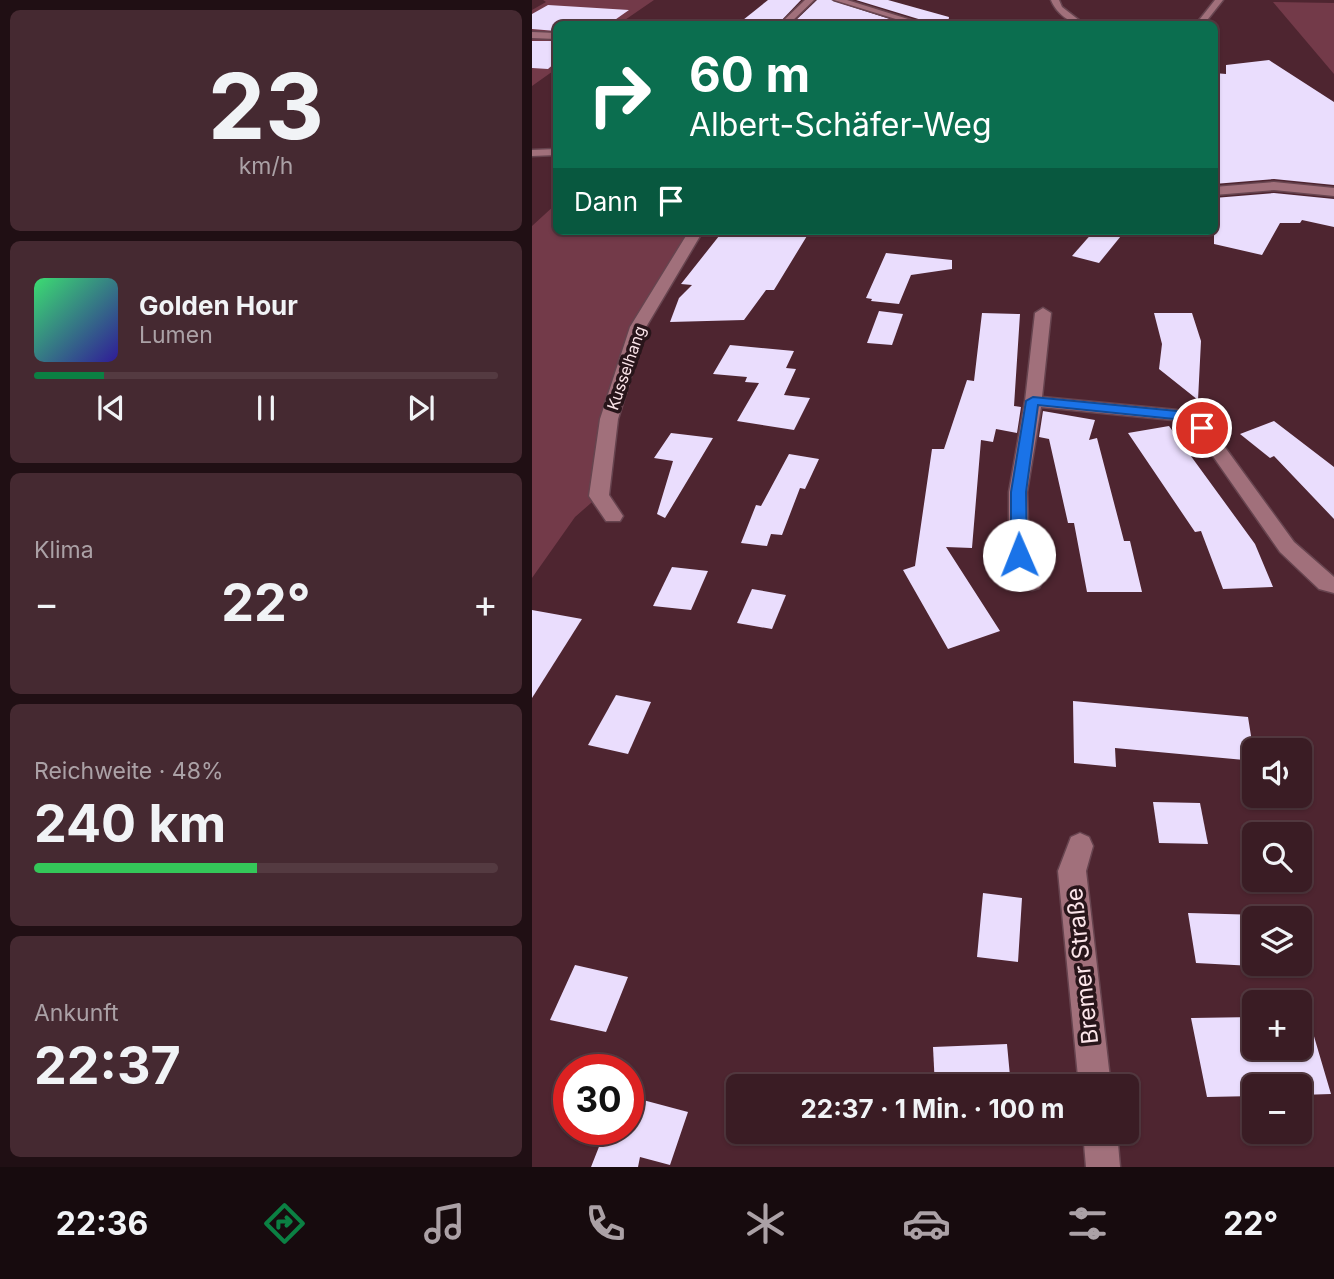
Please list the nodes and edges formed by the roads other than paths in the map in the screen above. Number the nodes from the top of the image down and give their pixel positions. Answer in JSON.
{"nodes":[{"id":1,"x":810,"y":0,"type":"edge"},
{"id":2,"x":838,"y":0,"type":"edge"},
{"id":3,"x":1055,"y":0,"type":"edge"},
{"id":4,"x":1219,"y":0,"type":"edge"},
{"id":5,"x":787,"y":21,"type":"edge"},
{"id":6,"x":910,"y":21,"type":"edge"},
{"id":7,"x":1076,"y":21,"type":"edge"},
{"id":8,"x":1202,"y":21,"type":"edge"},
{"id":9,"x":532,"y":35,"type":"edge"},
{"id":10,"x":553,"y":36,"type":"edge"},
{"id":11,"x":553,"y":152,"type":"edge"},
{"id":12,"x":532,"y":153,"type":"edge"},
{"id":13,"x":1218,"y":191,"type":"edge"},
{"id":14,"x":1334,"y":192,"type":"edge"},
{"id":15,"x":694,"y":235,"type":"edge"},
{"id":16,"x":1043,"y":313,"type":"dead end"},
{"id":17,"x":1033,"y":401,"type":"junction"},
{"id":18,"x":613,"y":516,"type":"dead end"},
{"id":19,"x":1032,"y":582,"type":"dead end"},
{"id":20,"x":1334,"y":585,"type":"edge"},
{"id":21,"x":1080,"y":846,"type":"dead end"},
{"id":22,"x":1094,"y":1074,"type":"edge"},
{"id":23,"x":1101,"y":1144,"type":"edge"},
{"id":24,"x":1103,"y":1167,"type":"edge"}],
"edges":[{"from":1,"to":5,"type":"street"},
{"from":2,"to":6,"type":"street"},
{"from":3,"to":7,"type":"street"},
{"from":4,"to":8,"type":"street"},
{"from":9,"to":10,"type":"street"},
{"from":11,"to":12,"type":"street"},
{"from":13,"to":14,"type":"street"},
{"from":15,"to":18,"type":"street","name":"Kusselhang"},
{"from":16,"to":17,"type":"street"},
{"from":17,"to":19,"type":"street"},
{"from":17,"to":20,"type":"street"},
{"from":21,"to":22,"type":"street","name":"Bremer Straße"},
{"from":23,"to":24,"type":"street"}]}
